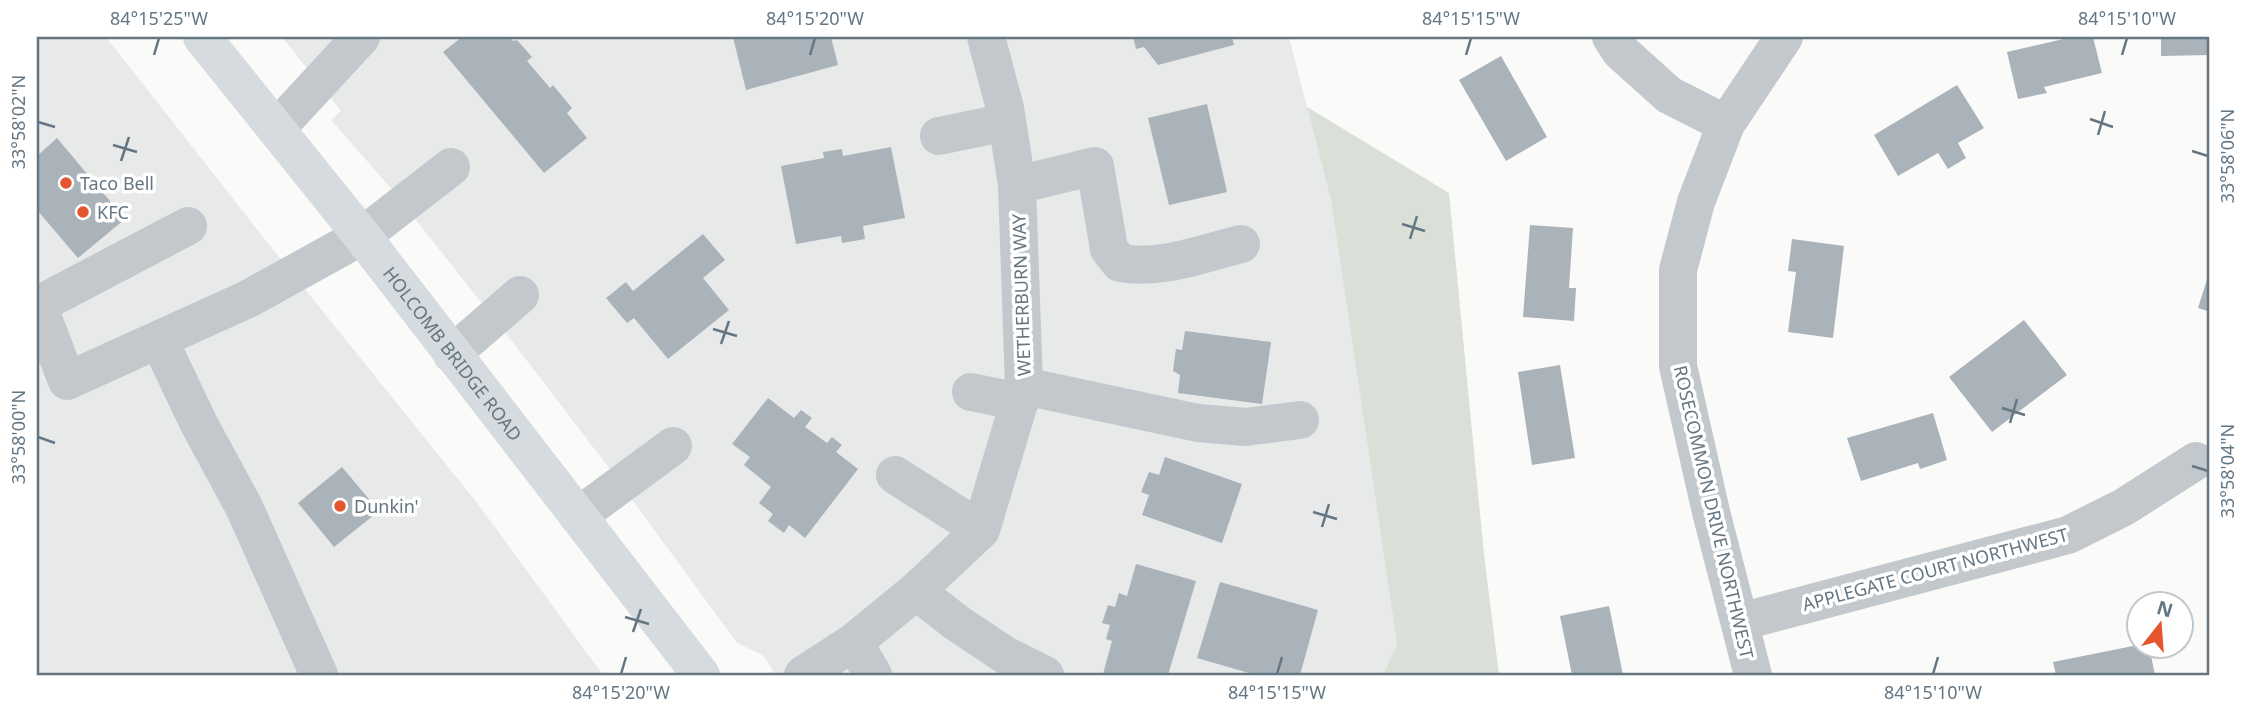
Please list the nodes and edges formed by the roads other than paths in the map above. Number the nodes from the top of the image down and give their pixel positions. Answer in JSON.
{"nodes":[{"id":1,"x":202,"y":37,"type":"edge"},
{"id":2,"x":360,"y":37,"type":"edge"},
{"id":3,"x":986,"y":37,"type":"edge"},
{"id":4,"x":1611,"y":37,"type":"edge"},
{"id":5,"x":1784,"y":37,"type":"edge"},
{"id":6,"x":1007,"y":122,"type":"junction"},
{"id":7,"x":1726,"y":124,"type":"junction"},
{"id":8,"x":276,"y":129,"type":"junction"},
{"id":9,"x":939,"y":136,"type":"dead end"},
{"id":10,"x":451,"y":167,"type":"dead end"},
{"id":11,"x":1017,"y":184,"type":"junction"},
{"id":12,"x":188,"y":226,"type":"dead end"},
{"id":13,"x":362,"y":236,"type":"junction"},
{"id":14,"x":1241,"y":244,"type":"dead end"},
{"id":15,"x":520,"y":295,"type":"dead end"},
{"id":16,"x":159,"y":340,"type":"junction"},
{"id":17,"x":452,"y":354,"type":"junction"},
{"id":18,"x":971,"y":392,"type":"dead end"},
{"id":19,"x":1022,"y":394,"type":"junction"},
{"id":20,"x":1300,"y":420,"type":"dead end"},
{"id":21,"x":673,"y":446,"type":"dead end"},
{"id":22,"x":2196,"y":461,"type":"dead end"},
{"id":23,"x":895,"y":475,"type":"dead end"},
{"id":24,"x":578,"y":516,"type":"junction"},
{"id":25,"x":981,"y":530,"type":"junction"},
{"id":26,"x":916,"y":591,"type":"junction"},
{"id":27,"x":1740,"y":622,"type":"junction"},
{"id":28,"x":854,"y":642,"type":"junction"},
{"id":29,"x":319,"y":675,"type":"edge"},
{"id":30,"x":701,"y":675,"type":"edge"},
{"id":31,"x":803,"y":675,"type":"edge"},
{"id":32,"x":873,"y":675,"type":"edge"},
{"id":33,"x":1045,"y":675,"type":"edge"},
{"id":34,"x":1753,"y":675,"type":"edge"}],
"edges":[{"from":1,"to":8,"type":"main road","name":"HOLCOMB BRIDGE ROAD"},
{"from":2,"to":8,"type":"street"},
{"from":3,"to":6,"type":"street","name":"WETHERBURN WAY"},
{"from":4,"to":7,"type":"street"},
{"from":5,"to":7,"type":"street","name":"ROSECOMMON DRIVE NORTHWEST"},
{"from":6,"to":9,"type":"street"},
{"from":6,"to":11,"type":"street","name":"WETHERBURN WAY"},
{"from":7,"to":27,"type":"street","name":"ROSECOMMON DRIVE NORTHWEST"},
{"from":8,"to":13,"type":"main road","name":"HOLCOMB BRIDGE ROAD"},
{"from":10,"to":13,"type":"street"},
{"from":11,"to":14,"type":"street"},
{"from":11,"to":19,"type":"street","name":"WETHERBURN WAY"},
{"from":12,"to":16,"type":"street"},
{"from":13,"to":16,"type":"street"},
{"from":13,"to":17,"type":"main road","name":"HOLCOMB BRIDGE ROAD"},
{"from":15,"to":17,"type":"street"},
{"from":16,"to":29,"type":"street"},
{"from":17,"to":24,"type":"main road","name":"HOLCOMB BRIDGE ROAD"},
{"from":18,"to":19,"type":"street"},
{"from":19,"to":20,"type":"street"},
{"from":19,"to":25,"type":"street","name":"WETHERBURN WAY"},
{"from":21,"to":24,"type":"street"},
{"from":22,"to":27,"type":"street","name":"APPLEGATE COURT NORTHWEST"},
{"from":23,"to":25,"type":"street"},
{"from":24,"to":30,"type":"main road","name":"HOLCOMB BRIDGE ROAD"},
{"from":25,"to":26,"type":"street","name":"WETHERBURN WAY"},
{"from":26,"to":28,"type":"street","name":"WETHERBURN WAY"},
{"from":26,"to":33,"type":"street"},
{"from":27,"to":34,"type":"street","name":"ROSECOMMON DRIVE NORTHWEST"},
{"from":28,"to":31,"type":"street","name":"WETHERBURN WAY"},
{"from":28,"to":32,"type":"street"}]}
